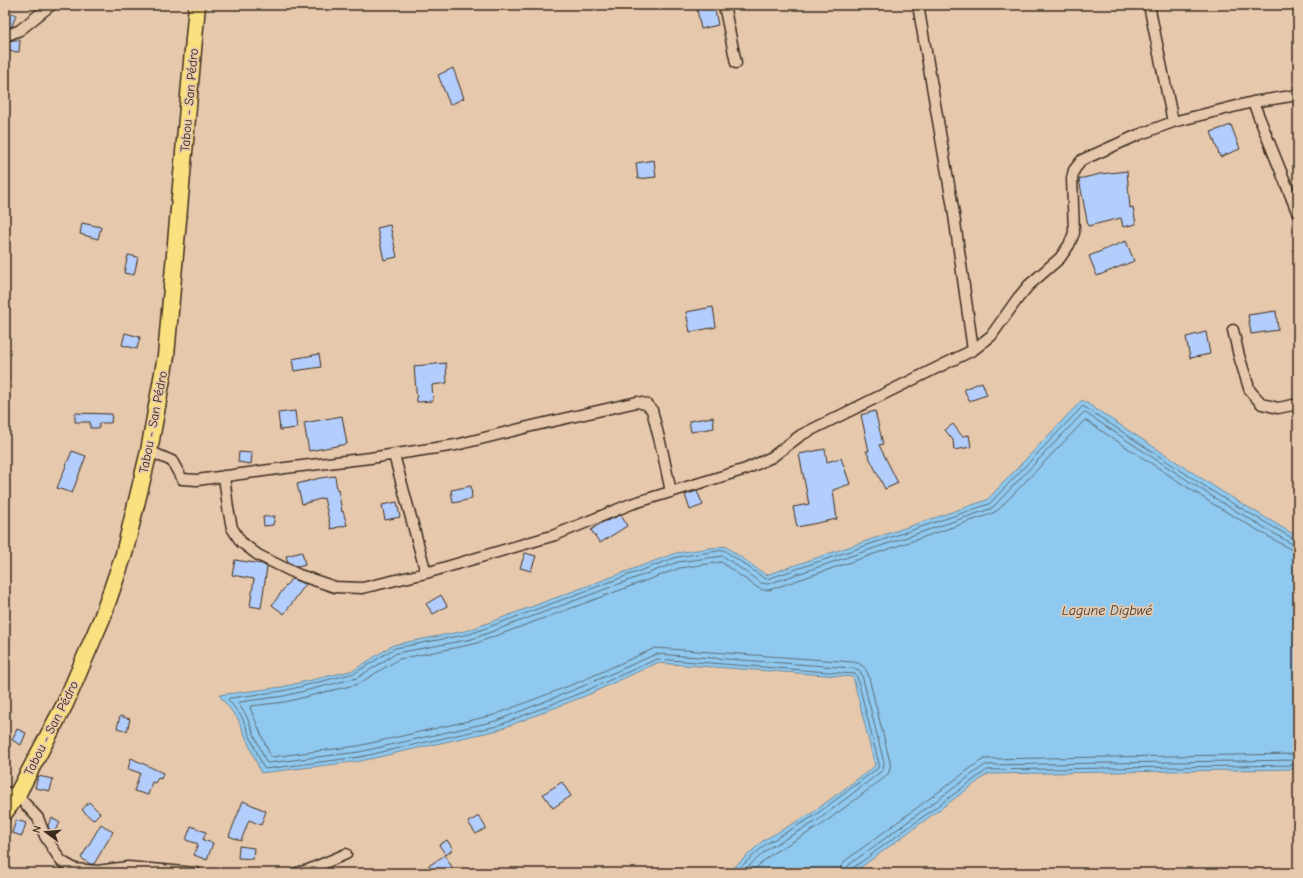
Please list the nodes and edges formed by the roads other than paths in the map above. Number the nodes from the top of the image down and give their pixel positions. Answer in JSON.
{"nodes":[{"id":1,"x":51,"y":5,"type":"edge"},
{"id":2,"x":197,"y":5,"type":"edge"},
{"id":3,"x":724,"y":5,"type":"edge"},
{"id":4,"x":918,"y":5,"type":"edge"},
{"id":5,"x":1149,"y":5,"type":"edge"},
{"id":6,"x":8,"y":35,"type":"dead end"},
{"id":7,"x":736,"y":63,"type":"dead end"},
{"id":8,"x":1298,"y":95,"type":"edge"},
{"id":9,"x":1253,"y":102,"type":"junction"},
{"id":10,"x":1173,"y":122,"type":"junction"},
{"id":11,"x":1298,"y":214,"type":"edge"},
{"id":12,"x":1233,"y":330,"type":"dead end"},
{"id":13,"x":973,"y":350,"type":"junction"},
{"id":14,"x":1298,"y":404,"type":"edge"},
{"id":15,"x":149,"y":451,"type":"junction"},
{"id":16,"x":394,"y":455,"type":"junction"},
{"id":17,"x":224,"y":476,"type":"junction"},
{"id":18,"x":670,"y":492,"type":"junction"},
{"id":19,"x":426,"y":573,"type":"junction"},
{"id":20,"x":11,"y":793,"type":"edge"},
{"id":21,"x":5,"y":812,"type":"edge"},
{"id":22,"x":346,"y":854,"type":"dead end"},
{"id":23,"x":196,"y":873,"type":"edge"},
{"id":24,"x":296,"y":873,"type":"edge"}],
"edges":[{"from":1,"to":6,"type":"street"},
{"from":2,"to":15,"type":"main road","name":"Tabou - San Pédro"},
{"from":3,"to":7,"type":"street"},
{"from":4,"to":13,"type":"street"},
{"from":5,"to":10,"type":"street"},
{"from":8,"to":9,"type":"street"},
{"from":9,"to":10,"type":"street"},
{"from":9,"to":11,"type":"street"},
{"from":10,"to":13,"type":"street"},
{"from":12,"to":14,"type":"street"},
{"from":13,"to":18,"type":"street"},
{"from":15,"to":17,"type":"street"},
{"from":15,"to":20,"type":"main road","name":"Tabou - San Pédro"},
{"from":16,"to":17,"type":"street"},
{"from":16,"to":18,"type":"street"},
{"from":16,"to":19,"type":"street"},
{"from":17,"to":19,"type":"street"},
{"from":18,"to":19,"type":"street"},
{"from":20,"to":21,"type":"main road","name":"Tabou - San Pédro"},
{"from":20,"to":23,"type":"street"},
{"from":22,"to":24,"type":"street"}]}
